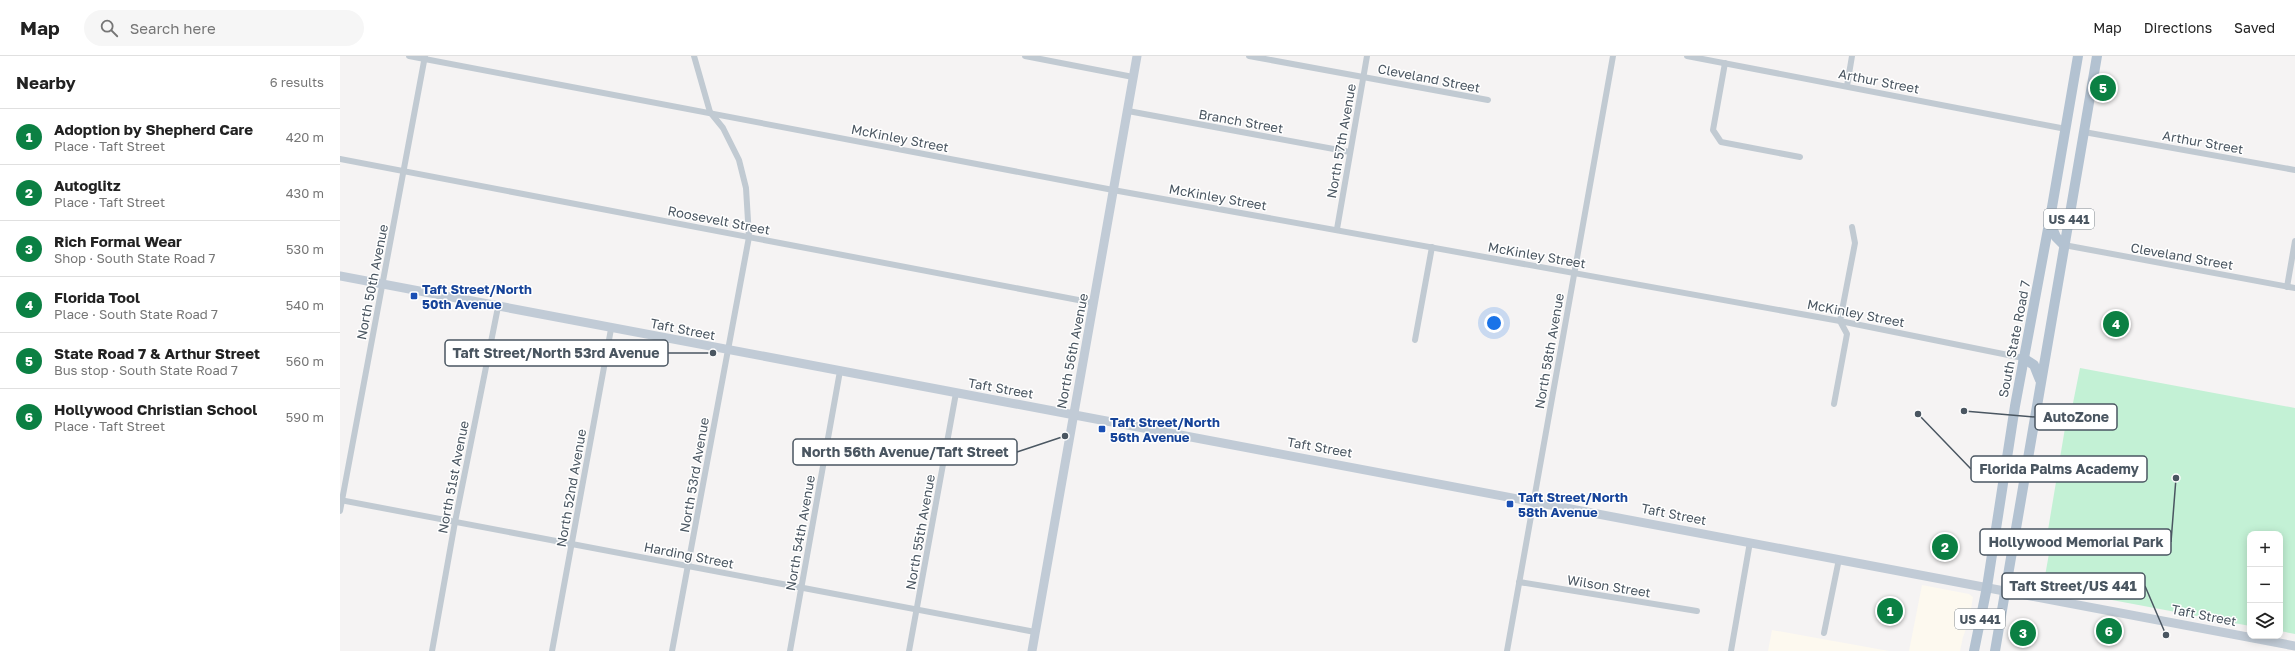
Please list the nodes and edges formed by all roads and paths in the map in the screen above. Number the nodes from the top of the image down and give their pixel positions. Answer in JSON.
{"nodes":[{"id":1,"x":409,"y":56,"type":"edge"},
{"id":2,"x":694,"y":56,"type":"edge"},
{"id":3,"x":1024,"y":56,"type":"edge"},
{"id":4,"x":1137,"y":56,"type":"edge"},
{"id":5,"x":1249,"y":56,"type":"edge"},
{"id":6,"x":1367,"y":56,"type":"edge"},
{"id":7,"x":1613,"y":56,"type":"edge"},
{"id":8,"x":1687,"y":56,"type":"edge"},
{"id":9,"x":1852,"y":56,"type":"edge"},
{"id":10,"x":2078,"y":56,"type":"edge"},
{"id":11,"x":2096,"y":56,"type":"edge"},
{"id":12,"x":425,"y":57,"type":"edge"},
{"id":13,"x":1725,"y":63,"type":"junction"},
{"id":14,"x":1132,"y":77,"type":"junction"},
{"id":15,"x":1363,"y":77,"type":"junction"},
{"id":16,"x":1847,"y":86,"type":"junction"},
{"id":17,"x":1488,"y":100,"type":"dead end"},
{"id":18,"x":710,"y":112,"type":"junction"},
{"id":19,"x":1128,"y":112,"type":"junction"},
{"id":20,"x":2066,"y":129,"type":"junction"},
{"id":21,"x":2084,"y":132,"type":"junction"},
{"id":22,"x":1350,"y":152,"type":"junction"},
{"id":23,"x":1800,"y":157,"type":"dead end"},
{"id":24,"x":340,"y":159,"type":"edge"},
{"id":25,"x":2295,"y":170,"type":"edge"},
{"id":26,"x":404,"y":171,"type":"junction"},
{"id":27,"x":1113,"y":190,"type":"junction"},
{"id":28,"x":2050,"y":222,"type":"junction"},
{"id":29,"x":1852,"y":227,"type":"dead end"},
{"id":30,"x":1337,"y":229,"type":"junction"},
{"id":31,"x":749,"y":237,"type":"junction"},
{"id":32,"x":2295,"y":241,"type":"edge"},
{"id":33,"x":2064,"y":245,"type":"junction"},
{"id":34,"x":1432,"y":247,"type":"junction"},
{"id":35,"x":1574,"y":273,"type":"junction"},
{"id":36,"x":340,"y":276,"type":"edge"},
{"id":37,"x":383,"y":285,"type":"junction"},
{"id":38,"x":2287,"y":287,"type":"junction"},
{"id":39,"x":2295,"y":288,"type":"edge"},
{"id":40,"x":1094,"y":303,"type":"junction"},
{"id":41,"x":498,"y":307,"type":"junction"},
{"id":42,"x":1840,"y":321,"type":"junction"},
{"id":43,"x":611,"y":329,"type":"junction"},
{"id":44,"x":1415,"y":340,"type":"dead end"},
{"id":45,"x":728,"y":350,"type":"junction"},
{"id":46,"x":2023,"y":358,"type":"junction"},
{"id":47,"x":840,"y":371,"type":"junction"},
{"id":48,"x":2040,"y":382,"type":"junction"},
{"id":49,"x":956,"y":394,"type":"junction"},
{"id":50,"x":1834,"y":404,"type":"dead end"},
{"id":51,"x":1073,"y":415,"type":"junction"},
{"id":52,"x":341,"y":500,"type":"edge"},
{"id":53,"x":1533,"y":500,"type":"junction"},
{"id":54,"x":340,"y":511,"type":"edge"},
{"id":55,"x":455,"y":522,"type":"junction"},
{"id":56,"x":1750,"y":542,"type":"junction"},
{"id":57,"x":572,"y":544,"type":"junction"},
{"id":58,"x":1839,"y":559,"type":"junction"},
{"id":59,"x":689,"y":566,"type":"junction"},
{"id":60,"x":1519,"y":582,"type":"junction"},
{"id":61,"x":1987,"y":587,"type":"junction"},
{"id":62,"x":802,"y":588,"type":"junction"},
{"id":63,"x":2006,"y":591,"type":"junction"},
{"id":64,"x":917,"y":610,"type":"junction"},
{"id":65,"x":1696,"y":611,"type":"dead end"},
{"id":66,"x":1034,"y":632,"type":"junction"},
{"id":67,"x":1824,"y":633,"type":"dead end"},
{"id":68,"x":2295,"y":646,"type":"edge"},
{"id":69,"x":432,"y":651,"type":"edge"},
{"id":70,"x":552,"y":651,"type":"edge"},
{"id":71,"x":672,"y":651,"type":"edge"},
{"id":72,"x":790,"y":651,"type":"edge"},
{"id":73,"x":909,"y":651,"type":"edge"},
{"id":74,"x":1032,"y":651,"type":"edge"},
{"id":75,"x":1507,"y":651,"type":"edge"},
{"id":76,"x":1730,"y":651,"type":"edge"},
{"id":77,"x":1974,"y":651,"type":"edge"},
{"id":78,"x":1995,"y":651,"type":"edge"}],
"edges":[{"from":1,"to":12,"type":"street","name":"McKinley Street"},
{"from":2,"to":18,"type":"street"},
{"from":3,"to":14,"type":"street"},
{"from":4,"to":14,"type":"street","name":"North 56th Avenue"},
{"from":5,"to":15,"type":"street","name":"Cleveland Street"},
{"from":6,"to":15,"type":"street","name":"North 57th Avenue"},
{"from":7,"to":35,"type":"street","name":"North 58th Avenue"},
{"from":8,"to":13,"type":"street","name":"Arthur Street"},
{"from":9,"to":16,"type":"street"},
{"from":10,"to":20,"type":"main road","name":"South State Road 7","number":"US 441"},
{"from":11,"to":21,"type":"main road","number":"US 441"},
{"from":12,"to":18,"type":"street","name":"McKinley Street"},
{"from":12,"to":26,"type":"street","name":"North 50th Avenue"},
{"from":13,"to":16,"type":"street","name":"Arthur Street"},
{"from":13,"to":23,"type":"street"},
{"from":14,"to":19,"type":"street","name":"North 56th Avenue"},
{"from":15,"to":17,"type":"street","name":"Cleveland Street"},
{"from":15,"to":22,"type":"street","name":"North 57th Avenue"},
{"from":16,"to":20,"type":"street","name":"Arthur Street"},
{"from":18,"to":27,"type":"street","name":"McKinley Street"},
{"from":18,"to":31,"type":"street","name":"North 53rd Avenue"},
{"from":19,"to":22,"type":"street","name":"Branch Street"},
{"from":19,"to":27,"type":"street","name":"North 56th Avenue"},
{"from":20,"to":28,"type":"main road","name":"South State Road 7","number":"US 441"},
{"from":21,"to":25,"type":"street","name":"Arthur Street"},
{"from":21,"to":33,"type":"main road","number":"US 441"},
{"from":22,"to":30,"type":"street","name":"North 57th Avenue"},
{"from":24,"to":26,"type":"street","name":"Roosevelt Street"},
{"from":26,"to":31,"type":"street","name":"Roosevelt Street"},
{"from":26,"to":37,"type":"street","name":"North 50th Avenue"},
{"from":27,"to":30,"type":"street","name":"McKinley Street"},
{"from":27,"to":40,"type":"street","name":"North 56th Avenue"},
{"from":28,"to":33,"type":"main road"},
{"from":28,"to":46,"type":"main road","name":"South State Road 7","number":"US 441"},
{"from":29,"to":42,"type":"street"},
{"from":30,"to":34,"type":"street","name":"McKinley Street"},
{"from":31,"to":40,"type":"street","name":"Roosevelt Street"},
{"from":31,"to":45,"type":"street","name":"North 53rd Avenue"},
{"from":32,"to":38,"type":"street"},
{"from":33,"to":38,"type":"street","name":"Cleveland Street"},
{"from":33,"to":48,"type":"main road","number":"US 441"},
{"from":34,"to":35,"type":"street","name":"McKinley Street"},
{"from":34,"to":44,"type":"street"},
{"from":35,"to":42,"type":"street","name":"McKinley Street"},
{"from":35,"to":53,"type":"street","name":"North 58th Avenue"},
{"from":36,"to":37,"type":"street","name":"Taft Street"},
{"from":37,"to":41,"type":"street","name":"Taft Street"},
{"from":37,"to":52,"type":"street","name":"North 50th Avenue"},
{"from":38,"to":39,"type":"street","name":"Cleveland Street"},
{"from":40,"to":51,"type":"street","name":"North 56th Avenue"},
{"from":41,"to":43,"type":"street","name":"Taft Street"},
{"from":41,"to":55,"type":"street","name":"North 51st Avenue"},
{"from":42,"to":46,"type":"street","name":"McKinley Street"},
{"from":42,"to":50,"type":"street"},
{"from":43,"to":45,"type":"street","name":"Taft Street"},
{"from":43,"to":57,"type":"street","name":"North 52nd Avenue"},
{"from":45,"to":47,"type":"street","name":"Taft Street"},
{"from":45,"to":59,"type":"street","name":"North 53rd Avenue"},
{"from":46,"to":48,"type":"main road"},
{"from":46,"to":61,"type":"main road","name":"South State Road 7","number":"US 441"},
{"from":47,"to":49,"type":"street","name":"Taft Street"},
{"from":47,"to":62,"type":"street","name":"North 54th Avenue"},
{"from":48,"to":63,"type":"main road","number":"US 441"},
{"from":49,"to":51,"type":"street","name":"Taft Street"},
{"from":49,"to":64,"type":"street","name":"North 55th Avenue"},
{"from":51,"to":53,"type":"street","name":"Taft Street"},
{"from":51,"to":66,"type":"street","name":"North 56th Avenue"},
{"from":52,"to":54,"type":"street","name":"North 50th Avenue"},
{"from":52,"to":55,"type":"street","name":"Harding Street"},
{"from":53,"to":56,"type":"street","name":"Taft Street"},
{"from":53,"to":60,"type":"street","name":"North 58th Avenue"},
{"from":55,"to":57,"type":"street","name":"Harding Street"},
{"from":55,"to":69,"type":"street","name":"North 51st Avenue"},
{"from":56,"to":58,"type":"street","name":"Taft Street"},
{"from":56,"to":76,"type":"street"},
{"from":57,"to":59,"type":"street","name":"Harding Street"},
{"from":57,"to":70,"type":"street","name":"North 52nd Avenue"},
{"from":58,"to":61,"type":"street","name":"Taft Street"},
{"from":58,"to":67,"type":"street"},
{"from":59,"to":62,"type":"street","name":"Harding Street"},
{"from":59,"to":71,"type":"street","name":"North 53rd Avenue"},
{"from":60,"to":65,"type":"street","name":"Wilson Street"},
{"from":60,"to":75,"type":"street","name":"North 58th Avenue"},
{"from":61,"to":63,"type":"street","name":"Taft Street"},
{"from":61,"to":77,"type":"main road","name":"South State Road 7","number":"US 441"},
{"from":62,"to":64,"type":"street","name":"Harding Street"},
{"from":62,"to":72,"type":"street","name":"North 54th Avenue"},
{"from":63,"to":68,"type":"street","name":"Taft Street"},
{"from":63,"to":78,"type":"main road","number":"US 441"},
{"from":64,"to":66,"type":"street","name":"Harding Street"},
{"from":64,"to":73,"type":"street","name":"North 55th Avenue"},
{"from":66,"to":74,"type":"street","name":"North 56th Avenue"}]}
